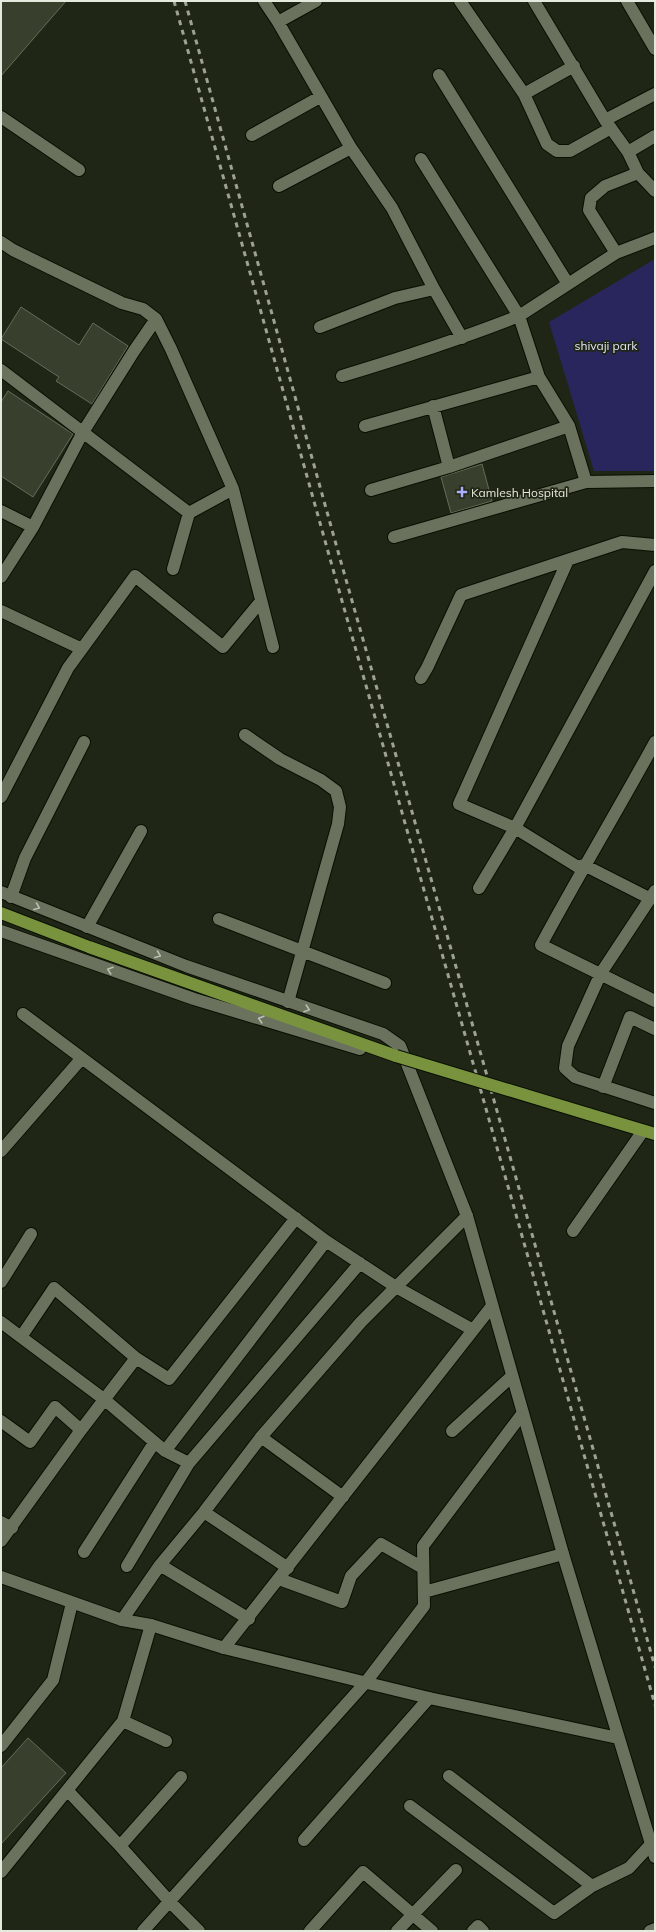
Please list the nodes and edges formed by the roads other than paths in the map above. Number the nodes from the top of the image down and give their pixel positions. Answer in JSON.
{"nodes":[{"id":1,"x":264,"y":1,"type":"edge"},
{"id":2,"x":316,"y":1,"type":"edge"},
{"id":3,"x":460,"y":1,"type":"edge"},
{"id":4,"x":534,"y":1,"type":"edge"},
{"id":5,"x":630,"y":2,"type":"edge"},
{"id":6,"x":278,"y":22,"type":"junction"},
{"id":7,"x":655,"y":48,"type":"edge"},
{"id":8,"x":574,"y":66,"type":"junction"},
{"id":9,"x":440,"y":75,"type":"dead end"},
{"id":10,"x":524,"y":94,"type":"junction"},
{"id":11,"x":655,"y":94,"type":"edge"},
{"id":12,"x":320,"y":97,"type":"junction"},
{"id":13,"x":1,"y":117,"type":"edge"},
{"id":14,"x":608,"y":124,"type":"junction"},
{"id":15,"x":252,"y":135,"type":"dead end"},
{"id":16,"x":655,"y":136,"type":"edge"},
{"id":17,"x":351,"y":148,"type":"junction"},
{"id":18,"x":628,"y":152,"type":"junction"},
{"id":19,"x":421,"y":159,"type":"dead end"},
{"id":20,"x":79,"y":170,"type":"dead end"},
{"id":21,"x":638,"y":173,"type":"junction"},
{"id":22,"x":279,"y":186,"type":"dead end"},
{"id":23,"x":655,"y":191,"type":"edge"},
{"id":24,"x":655,"y":238,"type":"edge"},
{"id":25,"x":1,"y":242,"type":"edge"},
{"id":26,"x":616,"y":253,"type":"junction"},
{"id":27,"x":568,"y":284,"type":"junction"},
{"id":28,"x":434,"y":289,"type":"junction"},
{"id":29,"x":519,"y":316,"type":"junction"},
{"id":30,"x":156,"y":319,"type":"junction"},
{"id":31,"x":320,"y":327,"type":"dead end"},
{"id":32,"x":462,"y":338,"type":"junction"},
{"id":33,"x":1,"y":370,"type":"edge"},
{"id":34,"x":342,"y":376,"type":"dead end"},
{"id":35,"x":540,"y":377,"type":"junction"},
{"id":36,"x":433,"y":406,"type":"junction"},
{"id":37,"x":365,"y":426,"type":"dead end"},
{"id":38,"x":569,"y":426,"type":"junction"},
{"id":39,"x":83,"y":432,"type":"junction"},
{"id":40,"x":449,"y":467,"type":"junction"},
{"id":41,"x":655,"y":481,"type":"edge"},
{"id":42,"x":586,"y":482,"type":"junction"},
{"id":43,"x":233,"y":489,"type":"junction"},
{"id":44,"x":371,"y":490,"type":"dead end"},
{"id":45,"x":1,"y":511,"type":"edge"},
{"id":46,"x":189,"y":513,"type":"junction"},
{"id":47,"x":33,"y":527,"type":"junction"},
{"id":48,"x":394,"y":537,"type":"dead end"},
{"id":49,"x":655,"y":545,"type":"edge"},
{"id":50,"x":568,"y":560,"type":"junction"},
{"id":51,"x":173,"y":569,"type":"dead end"},
{"id":52,"x":655,"y":570,"type":"edge"},
{"id":53,"x":1,"y":577,"type":"edge"},
{"id":54,"x":261,"y":601,"type":"junction"},
{"id":55,"x":1,"y":611,"type":"edge"},
{"id":56,"x":273,"y":648,"type":"dead end"},
{"id":57,"x":82,"y":649,"type":"junction"},
{"id":58,"x":421,"y":678,"type":"dead end"},
{"id":59,"x":245,"y":735,"type":"dead end"},
{"id":60,"x":84,"y":742,"type":"dead end"},
{"id":61,"x":655,"y":742,"type":"edge"},
{"id":62,"x":1,"y":797,"type":"edge"},
{"id":63,"x":515,"y":828,"type":"junction"},
{"id":64,"x":141,"y":831,"type":"dead end"},
{"id":65,"x":584,"y":865,"type":"junction"},
{"id":66,"x":479,"y":888,"type":"dead end"},
{"id":67,"x":6,"y":894,"type":"edge"},
{"id":68,"x":653,"y":895,"type":"edge"},
{"id":69,"x":1,"y":913,"type":"edge"},
{"id":70,"x":219,"y":919,"type":"dead end"},
{"id":71,"x":87,"y":927,"type":"junction"},
{"id":72,"x":1,"y":931,"type":"edge"},
{"id":73,"x":303,"y":953,"type":"junction"},
{"id":74,"x":601,"y":973,"type":"junction"},
{"id":75,"x":385,"y":983,"type":"dead end"},
{"id":76,"x":655,"y":1001,"type":"edge"},
{"id":77,"x":288,"y":1002,"type":"junction"},
{"id":78,"x":22,"y":1014,"type":"dead end"},
{"id":79,"x":655,"y":1029,"type":"edge"},
{"id":80,"x":82,"y":1058,"type":"junction"},
{"id":81,"x":400,"y":1059,"type":"junction"},
{"id":82,"x":603,"y":1087,"type":"junction"},
{"id":83,"x":655,"y":1103,"type":"edge"},
{"id":84,"x":643,"y":1131,"type":"junction"},
{"id":85,"x":655,"y":1134,"type":"edge"},
{"id":86,"x":1,"y":1151,"type":"edge"},
{"id":87,"x":467,"y":1216,"type":"junction"},
{"id":88,"x":296,"y":1218,"type":"junction"},
{"id":89,"x":574,"y":1231,"type":"dead end"},
{"id":90,"x":31,"y":1234,"type":"dead end"},
{"id":91,"x":326,"y":1241,"type":"junction"},
{"id":92,"x":360,"y":1263,"type":"junction"},
{"id":93,"x":1,"y":1282,"type":"edge"},
{"id":94,"x":396,"y":1287,"type":"junction"},
{"id":95,"x":492,"y":1306,"type":"junction"},
{"id":96,"x":1,"y":1322,"type":"edge"},
{"id":97,"x":473,"y":1330,"type":"junction"},
{"id":98,"x":21,"y":1337,"type":"junction"},
{"id":99,"x":136,"y":1358,"type":"junction"},
{"id":100,"x":512,"y":1377,"type":"junction"},
{"id":101,"x":105,"y":1400,"type":"junction"},
{"id":102,"x":522,"y":1414,"type":"junction"},
{"id":103,"x":1,"y":1421,"type":"edge"},
{"id":104,"x":81,"y":1430,"type":"junction"},
{"id":105,"x":452,"y":1431,"type":"dead end"},
{"id":106,"x":261,"y":1437,"type":"junction"},
{"id":107,"x":154,"y":1443,"type":"junction"},
{"id":108,"x":165,"y":1451,"type":"junction"},
{"id":109,"x":189,"y":1463,"type":"junction"},
{"id":110,"x":343,"y":1497,"type":"junction"},
{"id":111,"x":204,"y":1512,"type":"junction"},
{"id":112,"x":1,"y":1522,"type":"edge"},
{"id":113,"x":12,"y":1528,"type":"junction"},
{"id":114,"x":1,"y":1541,"type":"edge"},
{"id":115,"x":84,"y":1552,"type":"dead end"},
{"id":116,"x":563,"y":1554,"type":"junction"},
{"id":117,"x":160,"y":1565,"type":"junction"},
{"id":118,"x":127,"y":1566,"type":"dead end"},
{"id":119,"x":288,"y":1568,"type":"junction"},
{"id":120,"x":423,"y":1568,"type":"junction"},
{"id":121,"x":1,"y":1577,"type":"edge"},
{"id":122,"x":279,"y":1579,"type":"junction"},
{"id":123,"x":424,"y":1592,"type":"junction"},
{"id":124,"x":72,"y":1603,"type":"junction"},
{"id":125,"x":248,"y":1619,"type":"junction"},
{"id":126,"x":122,"y":1620,"type":"junction"},
{"id":127,"x":150,"y":1625,"type":"junction"},
{"id":128,"x":224,"y":1648,"type":"junction"},
{"id":129,"x":366,"y":1682,"type":"junction"},
{"id":130,"x":429,"y":1698,"type":"junction"},
{"id":131,"x":123,"y":1721,"type":"junction"},
{"id":132,"x":618,"y":1738,"type":"junction"},
{"id":133,"x":166,"y":1741,"type":"dead end"},
{"id":134,"x":1,"y":1746,"type":"edge"},
{"id":135,"x":449,"y":1776,"type":"dead end"},
{"id":136,"x":181,"y":1777,"type":"dead end"},
{"id":137,"x":67,"y":1790,"type":"junction"},
{"id":138,"x":410,"y":1806,"type":"dead end"},
{"id":139,"x":304,"y":1840,"type":"dead end"},
{"id":140,"x":652,"y":1843,"type":"junction"},
{"id":141,"x":120,"y":1846,"type":"junction"},
{"id":142,"x":655,"y":1857,"type":"edge"},
{"id":143,"x":456,"y":1870,"type":"dead end"},
{"id":144,"x":1,"y":1872,"type":"edge"},
{"id":145,"x":592,"y":1886,"type":"junction"},
{"id":146,"x":169,"y":1901,"type":"junction"},
{"id":147,"x":413,"y":1915,"type":"junction"},
{"id":148,"x":655,"y":1929,"type":"edge"},
{"id":149,"x":142,"y":1931,"type":"edge"},
{"id":150,"x":199,"y":1931,"type":"edge"},
{"id":151,"x":310,"y":1931,"type":"edge"},
{"id":152,"x":397,"y":1931,"type":"edge"},
{"id":153,"x":432,"y":1931,"type":"edge"},
{"id":154,"x":473,"y":1931,"type":"edge"},
{"id":155,"x":483,"y":1931,"type":"edge"},
{"id":156,"x":650,"y":1931,"type":"edge"}],
"edges":[{"from":1,"to":6,"type":"street"},
{"from":2,"to":6,"type":"street"},
{"from":3,"to":10,"type":"street"},
{"from":4,"to":8,"type":"street"},
{"from":5,"to":7,"type":"street"},
{"from":6,"to":12,"type":"street"},
{"from":8,"to":10,"type":"street"},
{"from":8,"to":14,"type":"street"},
{"from":9,"to":27,"type":"street"},
{"from":10,"to":14,"type":"street"},
{"from":11,"to":14,"type":"street"},
{"from":12,"to":15,"type":"street"},
{"from":12,"to":17,"type":"street"},
{"from":13,"to":20,"type":"street"},
{"from":14,"to":18,"type":"street"},
{"from":16,"to":18,"type":"street"},
{"from":17,"to":22,"type":"street"},
{"from":17,"to":28,"type":"street"},
{"from":18,"to":21,"type":"street"},
{"from":19,"to":29,"type":"street"},
{"from":21,"to":23,"type":"street"},
{"from":21,"to":26,"type":"street"},
{"from":24,"to":26,"type":"street"},
{"from":25,"to":30,"type":"street"},
{"from":26,"to":27,"type":"street"},
{"from":27,"to":29,"type":"street"},
{"from":28,"to":31,"type":"street"},
{"from":28,"to":32,"type":"street"},
{"from":29,"to":32,"type":"street"},
{"from":29,"to":35,"type":"street"},
{"from":30,"to":39,"type":"street"},
{"from":30,"to":43,"type":"street"},
{"from":32,"to":34,"type":"street"},
{"from":33,"to":39,"type":"street"},
{"from":35,"to":36,"type":"street"},
{"from":35,"to":38,"type":"street"},
{"from":36,"to":37,"type":"street"},
{"from":36,"to":40,"type":"street"},
{"from":38,"to":40,"type":"street"},
{"from":38,"to":42,"type":"street"},
{"from":39,"to":46,"type":"street"},
{"from":39,"to":47,"type":"street"},
{"from":40,"to":44,"type":"street"},
{"from":41,"to":42,"type":"street"},
{"from":42,"to":48,"type":"street"},
{"from":43,"to":46,"type":"street"},
{"from":43,"to":54,"type":"street"},
{"from":45,"to":47,"type":"street"},
{"from":46,"to":51,"type":"street"},
{"from":47,"to":53,"type":"street"},
{"from":49,"to":50,"type":"street"},
{"from":50,"to":58,"type":"street"},
{"from":50,"to":63,"type":"street"},
{"from":52,"to":63,"type":"street"},
{"from":54,"to":56,"type":"street"},
{"from":54,"to":57,"type":"street"},
{"from":55,"to":57,"type":"street"},
{"from":57,"to":62,"type":"street"},
{"from":59,"to":73,"type":"street"},
{"from":60,"to":67,"type":"street"},
{"from":61,"to":65,"type":"street"},
{"from":63,"to":65,"type":"street"},
{"from":63,"to":66,"type":"street"},
{"from":64,"to":71,"type":"street"},
{"from":65,"to":68,"type":"street"},
{"from":65,"to":74,"type":"street"},
{"from":67,"to":71,"type":"street","one_way":true},
{"from":68,"to":74,"type":"street"},
{"from":69,"to":81,"type":"main road"},
{"from":70,"to":73,"type":"street"},
{"from":71,"to":77,"type":"street","one_way":true},
{"from":81,"to":72,"type":"street","one_way":true},
{"from":73,"to":75,"type":"street"},
{"from":73,"to":77,"type":"street"},
{"from":74,"to":76,"type":"street"},
{"from":74,"to":82,"type":"street"},
{"from":77,"to":81,"type":"street","one_way":true},
{"from":78,"to":80,"type":"street"},
{"from":79,"to":82,"type":"street"},
{"from":80,"to":86,"type":"street"},
{"from":80,"to":88,"type":"street"},
{"from":81,"to":84,"type":"main road","bridge":true},
{"from":81,"to":87,"type":"street"},
{"from":82,"to":83,"type":"street"},
{"from":84,"to":85,"type":"main road"},
{"from":84,"to":89,"type":"street"},
{"from":87,"to":94,"type":"street"},
{"from":87,"to":95,"type":"street"},
{"from":88,"to":91,"type":"street"},
{"from":88,"to":99,"type":"street"},
{"from":90,"to":93,"type":"street"},
{"from":91,"to":92,"type":"street"},
{"from":91,"to":108,"type":"street"},
{"from":92,"to":94,"type":"street"},
{"from":92,"to":109,"type":"street"},
{"from":94,"to":97,"type":"street"},
{"from":94,"to":106,"type":"street"},
{"from":95,"to":97,"type":"street"},
{"from":95,"to":100,"type":"street"},
{"from":96,"to":98,"type":"street"},
{"from":97,"to":110,"type":"street"},
{"from":98,"to":99,"type":"street"},
{"from":98,"to":101,"type":"street"},
{"from":99,"to":101,"type":"street"},
{"from":100,"to":102,"type":"street"},
{"from":100,"to":105,"type":"street"},
{"from":101,"to":104,"type":"street"},
{"from":101,"to":107,"type":"street"},
{"from":102,"to":116,"type":"street"},
{"from":102,"to":120,"type":"street"},
{"from":103,"to":104,"type":"street"},
{"from":104,"to":113,"type":"street"},
{"from":106,"to":110,"type":"street"},
{"from":106,"to":111,"type":"street"},
{"from":107,"to":108,"type":"street"},
{"from":107,"to":115,"type":"street"},
{"from":108,"to":109,"type":"street"},
{"from":109,"to":118,"type":"street"},
{"from":110,"to":119,"type":"street"},
{"from":111,"to":117,"type":"street"},
{"from":111,"to":119,"type":"street"},
{"from":112,"to":113,"type":"street"},
{"from":113,"to":114,"type":"street"},
{"from":116,"to":123,"type":"street"},
{"from":116,"to":132,"type":"street"},
{"from":117,"to":125,"type":"street"},
{"from":117,"to":126,"type":"street"},
{"from":119,"to":122,"type":"street"},
{"from":120,"to":122,"type":"street"},
{"from":120,"to":123,"type":"street"},
{"from":121,"to":124,"type":"street"},
{"from":122,"to":125,"type":"street"},
{"from":123,"to":129,"type":"street"},
{"from":124,"to":126,"type":"street"},
{"from":124,"to":134,"type":"street"},
{"from":125,"to":128,"type":"street"},
{"from":126,"to":127,"type":"street"},
{"from":127,"to":128,"type":"street"},
{"from":127,"to":131,"type":"street"},
{"from":128,"to":129,"type":"street"},
{"from":129,"to":130,"type":"street"},
{"from":129,"to":146,"type":"street"},
{"from":130,"to":132,"type":"street"},
{"from":130,"to":139,"type":"street"},
{"from":131,"to":133,"type":"street"},
{"from":131,"to":137,"type":"street"},
{"from":132,"to":140,"type":"street"},
{"from":135,"to":145,"type":"street"},
{"from":136,"to":141,"type":"street"},
{"from":137,"to":141,"type":"street"},
{"from":137,"to":144,"type":"street"},
{"from":138,"to":145,"type":"street"},
{"from":140,"to":142,"type":"street"},
{"from":140,"to":145,"type":"street"},
{"from":141,"to":146,"type":"street"},
{"from":143,"to":147,"type":"street"},
{"from":146,"to":149,"type":"street"},
{"from":146,"to":150,"type":"street"},
{"from":147,"to":151,"type":"street"},
{"from":147,"to":152,"type":"street"},
{"from":147,"to":153,"type":"street"},
{"from":148,"to":156,"type":"street"},
{"from":154,"to":155,"type":"street"}]}
